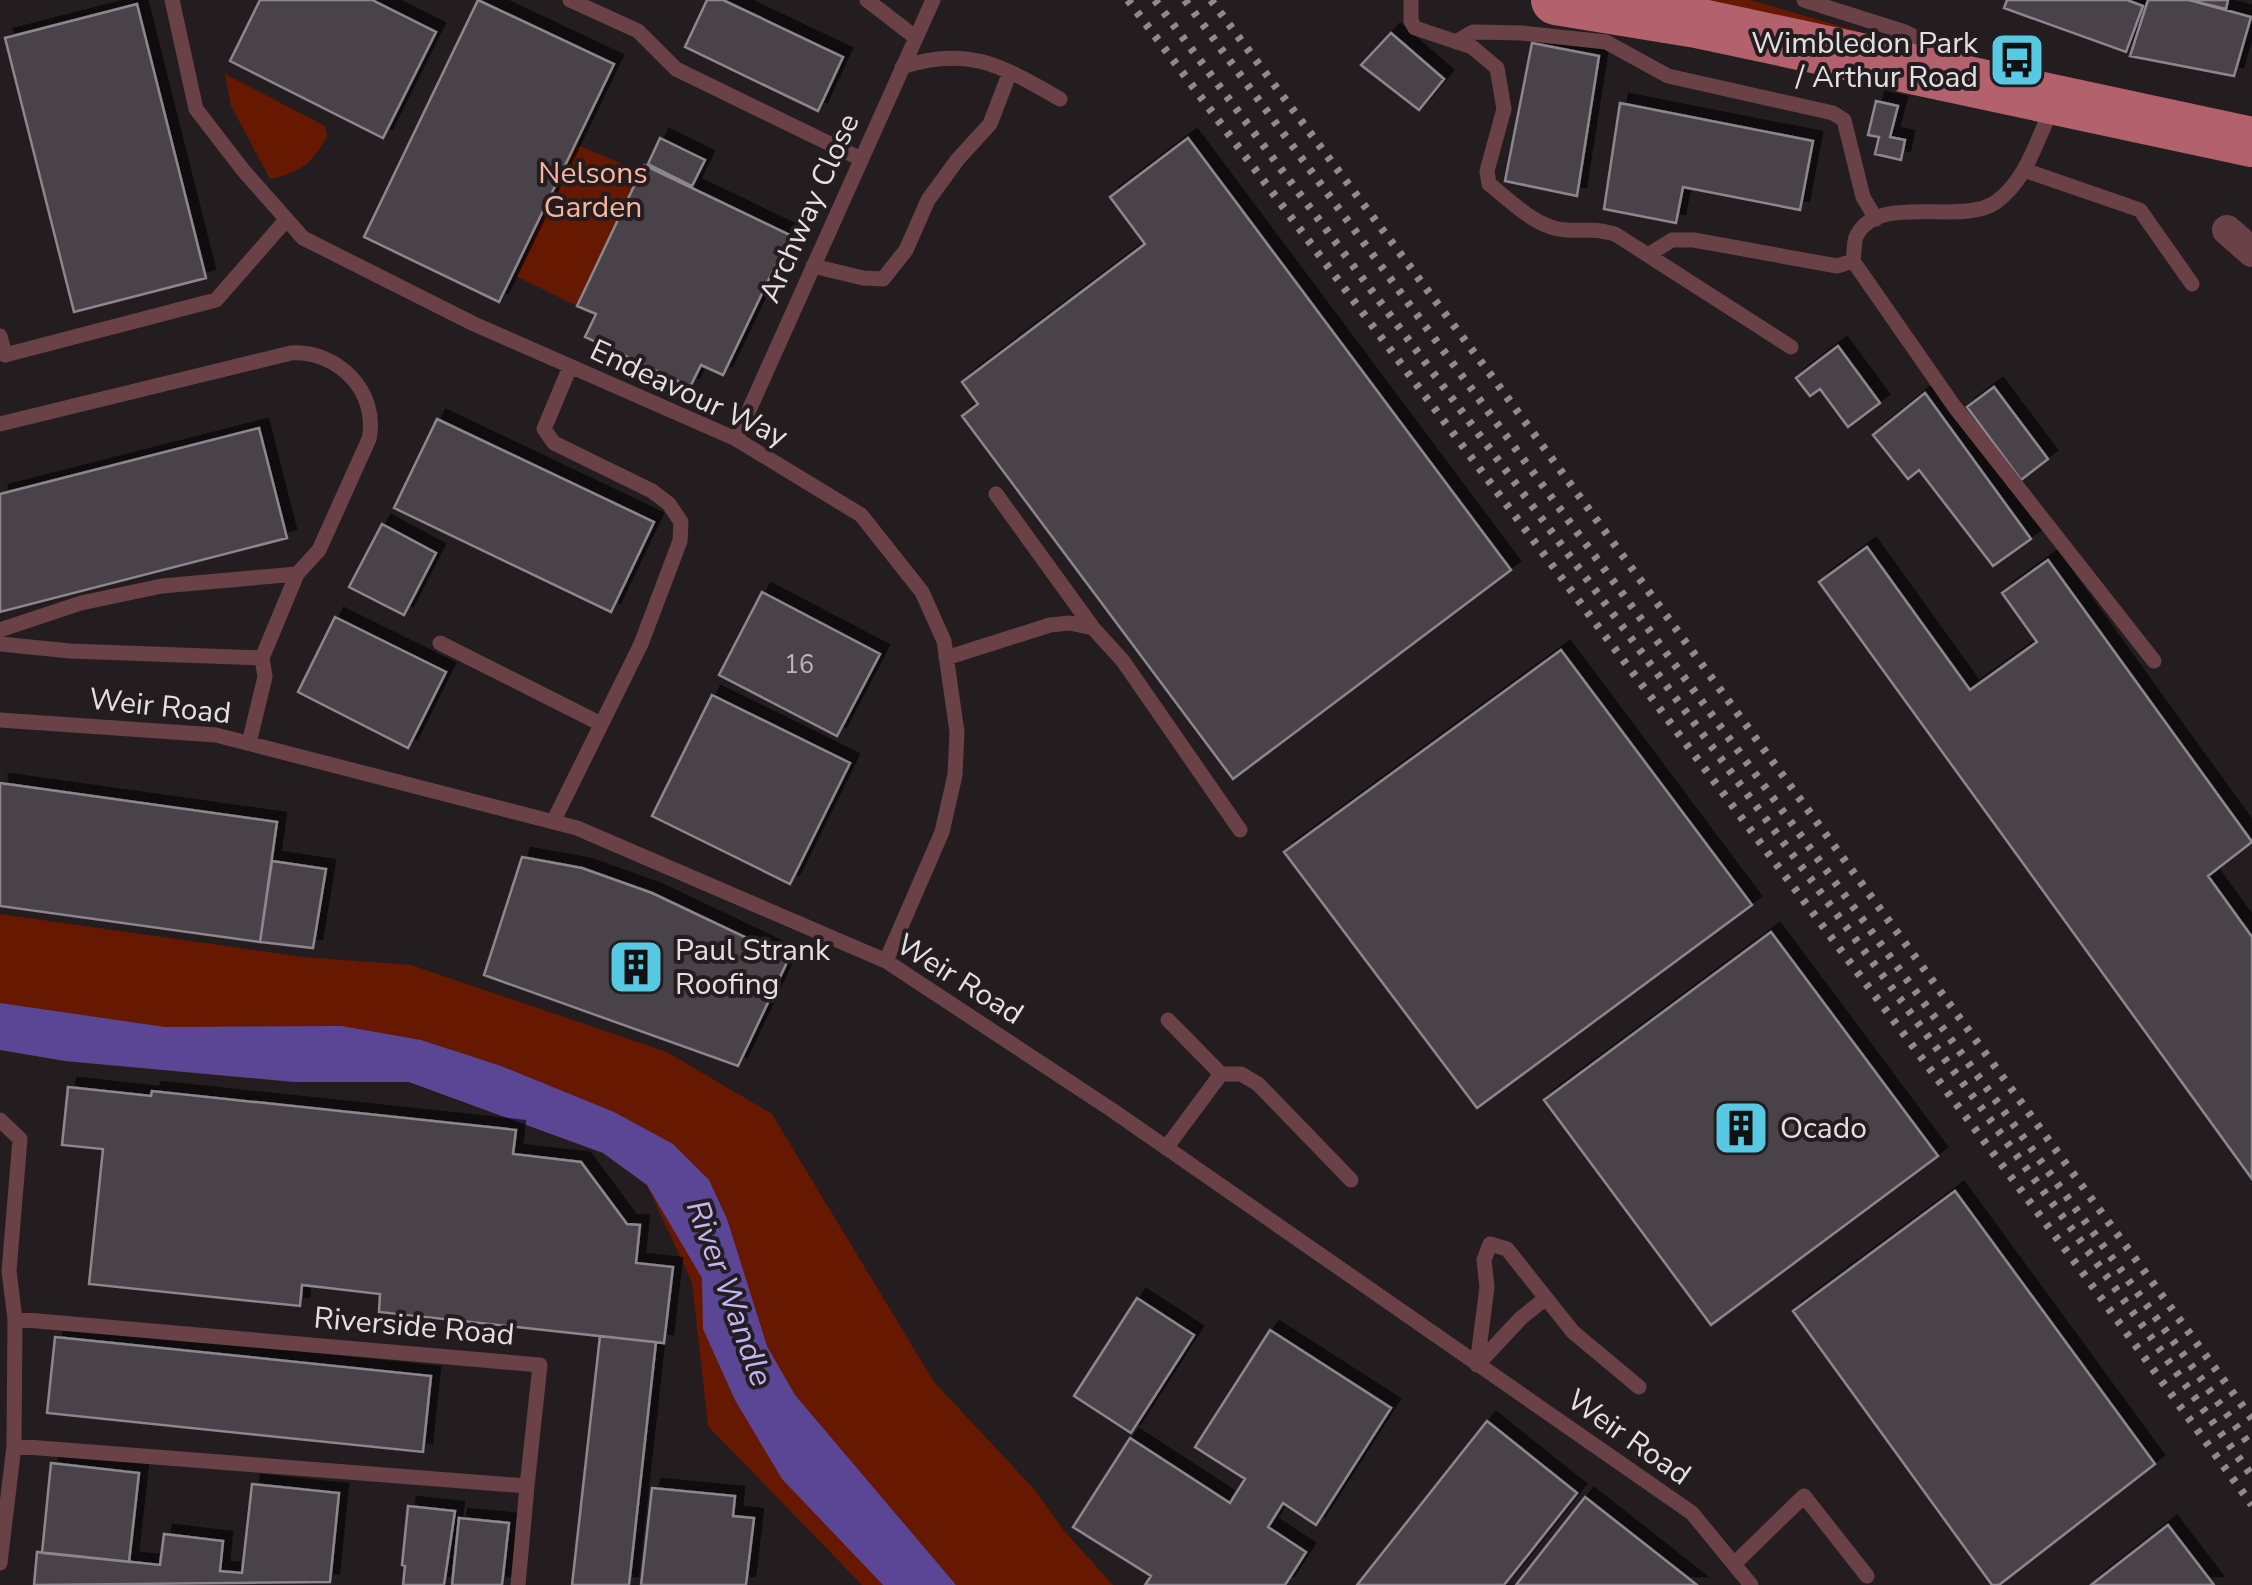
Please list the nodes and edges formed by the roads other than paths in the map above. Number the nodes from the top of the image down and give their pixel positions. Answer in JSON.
{"nodes":[{"id":1,"x":172,"y":0,"type":"edge"},
{"id":2,"x":570,"y":0,"type":"edge"},
{"id":3,"x":867,"y":0,"type":"edge"},
{"id":4,"x":932,"y":0,"type":"edge"},
{"id":5,"x":1411,"y":0,"type":"edge"},
{"id":6,"x":1556,"y":0,"type":"edge"},
{"id":7,"x":1804,"y":0,"type":"edge"},
{"id":8,"x":915,"y":37,"type":"junction"},
{"id":9,"x":1456,"y":42,"type":"junction"},
{"id":10,"x":902,"y":67,"type":"junction"},
{"id":11,"x":1010,"y":72,"type":"junction"},
{"id":12,"x":2035,"y":94,"type":"junction"},
{"id":13,"x":1060,"y":99,"type":"dead end"},
{"id":14,"x":2252,"y":142,"type":"edge"},
{"id":15,"x":861,"y":159,"type":"junction"},
{"id":16,"x":2024,"y":170,"type":"junction"},
{"id":17,"x":1876,"y":219,"type":"junction"},
{"id":18,"x":286,"y":220,"type":"junction"},
{"id":19,"x":2227,"y":230,"type":"dead end"},
{"id":20,"x":2252,"y":252,"type":"edge"},
{"id":21,"x":1648,"y":255,"type":"junction"},
{"id":22,"x":1853,"y":260,"type":"junction"},
{"id":23,"x":814,"y":266,"type":"junction"},
{"id":24,"x":2192,"y":284,"type":"dead end"},
{"id":25,"x":0,"y":336,"type":"edge"},
{"id":26,"x":1792,"y":347,"type":"dead end"},
{"id":27,"x":570,"y":367,"type":"junction"},
{"id":28,"x":0,"y":424,"type":"edge"},
{"id":29,"x":736,"y":439,"type":"junction"},
{"id":30,"x":996,"y":494,"type":"dead end"},
{"id":31,"x":297,"y":574,"type":"junction"},
{"id":32,"x":1093,"y":628,"type":"junction"},
{"id":33,"x":0,"y":630,"type":"edge"},
{"id":34,"x":440,"y":643,"type":"dead end"},
{"id":35,"x":0,"y":644,"type":"edge"},
{"id":36,"x":262,"y":658,"type":"junction"},
{"id":37,"x":946,"y":658,"type":"junction"},
{"id":38,"x":2154,"y":662,"type":"dead end"},
{"id":39,"x":0,"y":720,"type":"edge"},
{"id":40,"x":601,"y":724,"type":"junction"},
{"id":41,"x":249,"y":744,"type":"junction"},
{"id":42,"x":553,"y":822,"type":"junction"},
{"id":43,"x":1240,"y":830,"type":"dead end"},
{"id":44,"x":886,"y":962,"type":"junction"},
{"id":45,"x":1168,"y":1020,"type":"dead end"},
{"id":46,"x":1221,"y":1074,"type":"junction"},
{"id":47,"x":0,"y":1120,"type":"edge"},
{"id":48,"x":1166,"y":1148,"type":"junction"},
{"id":49,"x":1351,"y":1180,"type":"dead end"},
{"id":50,"x":0,"y":1298,"type":"edge"},
{"id":51,"x":1546,"y":1298,"type":"junction"},
{"id":52,"x":15,"y":1319,"type":"junction"},
{"id":53,"x":1477,"y":1365,"type":"junction"},
{"id":54,"x":1639,"y":1387,"type":"dead end"},
{"id":55,"x":14,"y":1446,"type":"junction"},
{"id":56,"x":527,"y":1486,"type":"junction"},
{"id":57,"x":0,"y":1563,"type":"edge"},
{"id":58,"x":1867,"y":1576,"type":"dead end"},
{"id":59,"x":1741,"y":1577,"type":"edge"},
{"id":60,"x":518,"y":1585,"type":"edge"}],
"edges":[{"from":1,"to":18,"type":"lane","name":"Endeavour Way"},
{"from":2,"to":15,"type":"lane"},
{"from":3,"to":8,"type":"lane"},
{"from":4,"to":8,"type":"lane","name":"Archway Close"},
{"from":5,"to":9,"type":"lane"},
{"from":6,"to":12,"type":"main road"},
{"from":7,"to":12,"type":"lane"},
{"from":8,"to":10,"type":"lane","name":"Archway Close"},
{"from":9,"to":17,"type":"lane"},
{"from":9,"to":21,"type":"lane"},
{"from":10,"to":11,"type":"lane"},
{"from":10,"to":15,"type":"lane","name":"Archway Close"},
{"from":11,"to":13,"type":"lane"},
{"from":11,"to":23,"type":"lane"},
{"from":12,"to":14,"type":"main road"},
{"from":12,"to":16,"type":"lane"},
{"from":15,"to":23,"type":"lane","name":"Archway Close"},
{"from":16,"to":17,"type":"lane"},
{"from":16,"to":24,"type":"lane"},
{"from":17,"to":22,"type":"lane"},
{"from":18,"to":25,"type":"lane"},
{"from":18,"to":27,"type":"lane","name":"Endeavour Way"},
{"from":19,"to":20,"type":"street"},
{"from":21,"to":22,"type":"lane"},
{"from":21,"to":26,"type":"lane"},
{"from":22,"to":38,"type":"lane"},
{"from":23,"to":29,"type":"lane","name":"Archway Close"},
{"from":27,"to":29,"type":"lane","name":"Endeavour Way"},
{"from":27,"to":40,"type":"lane"},
{"from":28,"to":31,"type":"lane"},
{"from":29,"to":37,"type":"lane","name":"Endeavour Way"},
{"from":30,"to":32,"type":"lane"},
{"from":31,"to":33,"type":"lane"},
{"from":31,"to":36,"type":"lane"},
{"from":32,"to":37,"type":"lane"},
{"from":32,"to":43,"type":"lane"},
{"from":34,"to":40,"type":"lane"},
{"from":35,"to":36,"type":"lane"},
{"from":36,"to":41,"type":"lane"},
{"from":37,"to":44,"type":"lane","name":"Endeavour Way"},
{"from":39,"to":41,"type":"lane","name":"Weir Road"},
{"from":40,"to":42,"type":"lane"},
{"from":41,"to":42,"type":"lane","name":"Weir Road"},
{"from":42,"to":44,"type":"lane","name":"Weir Road"},
{"from":44,"to":48,"type":"lane","name":"Weir Road"},
{"from":45,"to":46,"type":"lane"},
{"from":46,"to":48,"type":"lane"},
{"from":46,"to":49,"type":"lane"},
{"from":47,"to":52,"type":"lane"},
{"from":48,"to":53,"type":"lane","name":"Weir Road"},
{"from":50,"to":52,"type":"lane"},
{"from":51,"to":53,"type":"lane"},
{"from":51,"to":53,"type":"lane"},
{"from":51,"to":54,"type":"lane"},
{"from":52,"to":55,"type":"lane"},
{"from":52,"to":56,"type":"lane","name":"Riverside Road"},
{"from":53,"to":59,"type":"lane","name":"Weir Road"},
{"from":55,"to":56,"type":"lane"},
{"from":55,"to":57,"type":"lane"},
{"from":56,"to":60,"type":"lane"},
{"from":58,"to":59,"type":"lane"}]}
